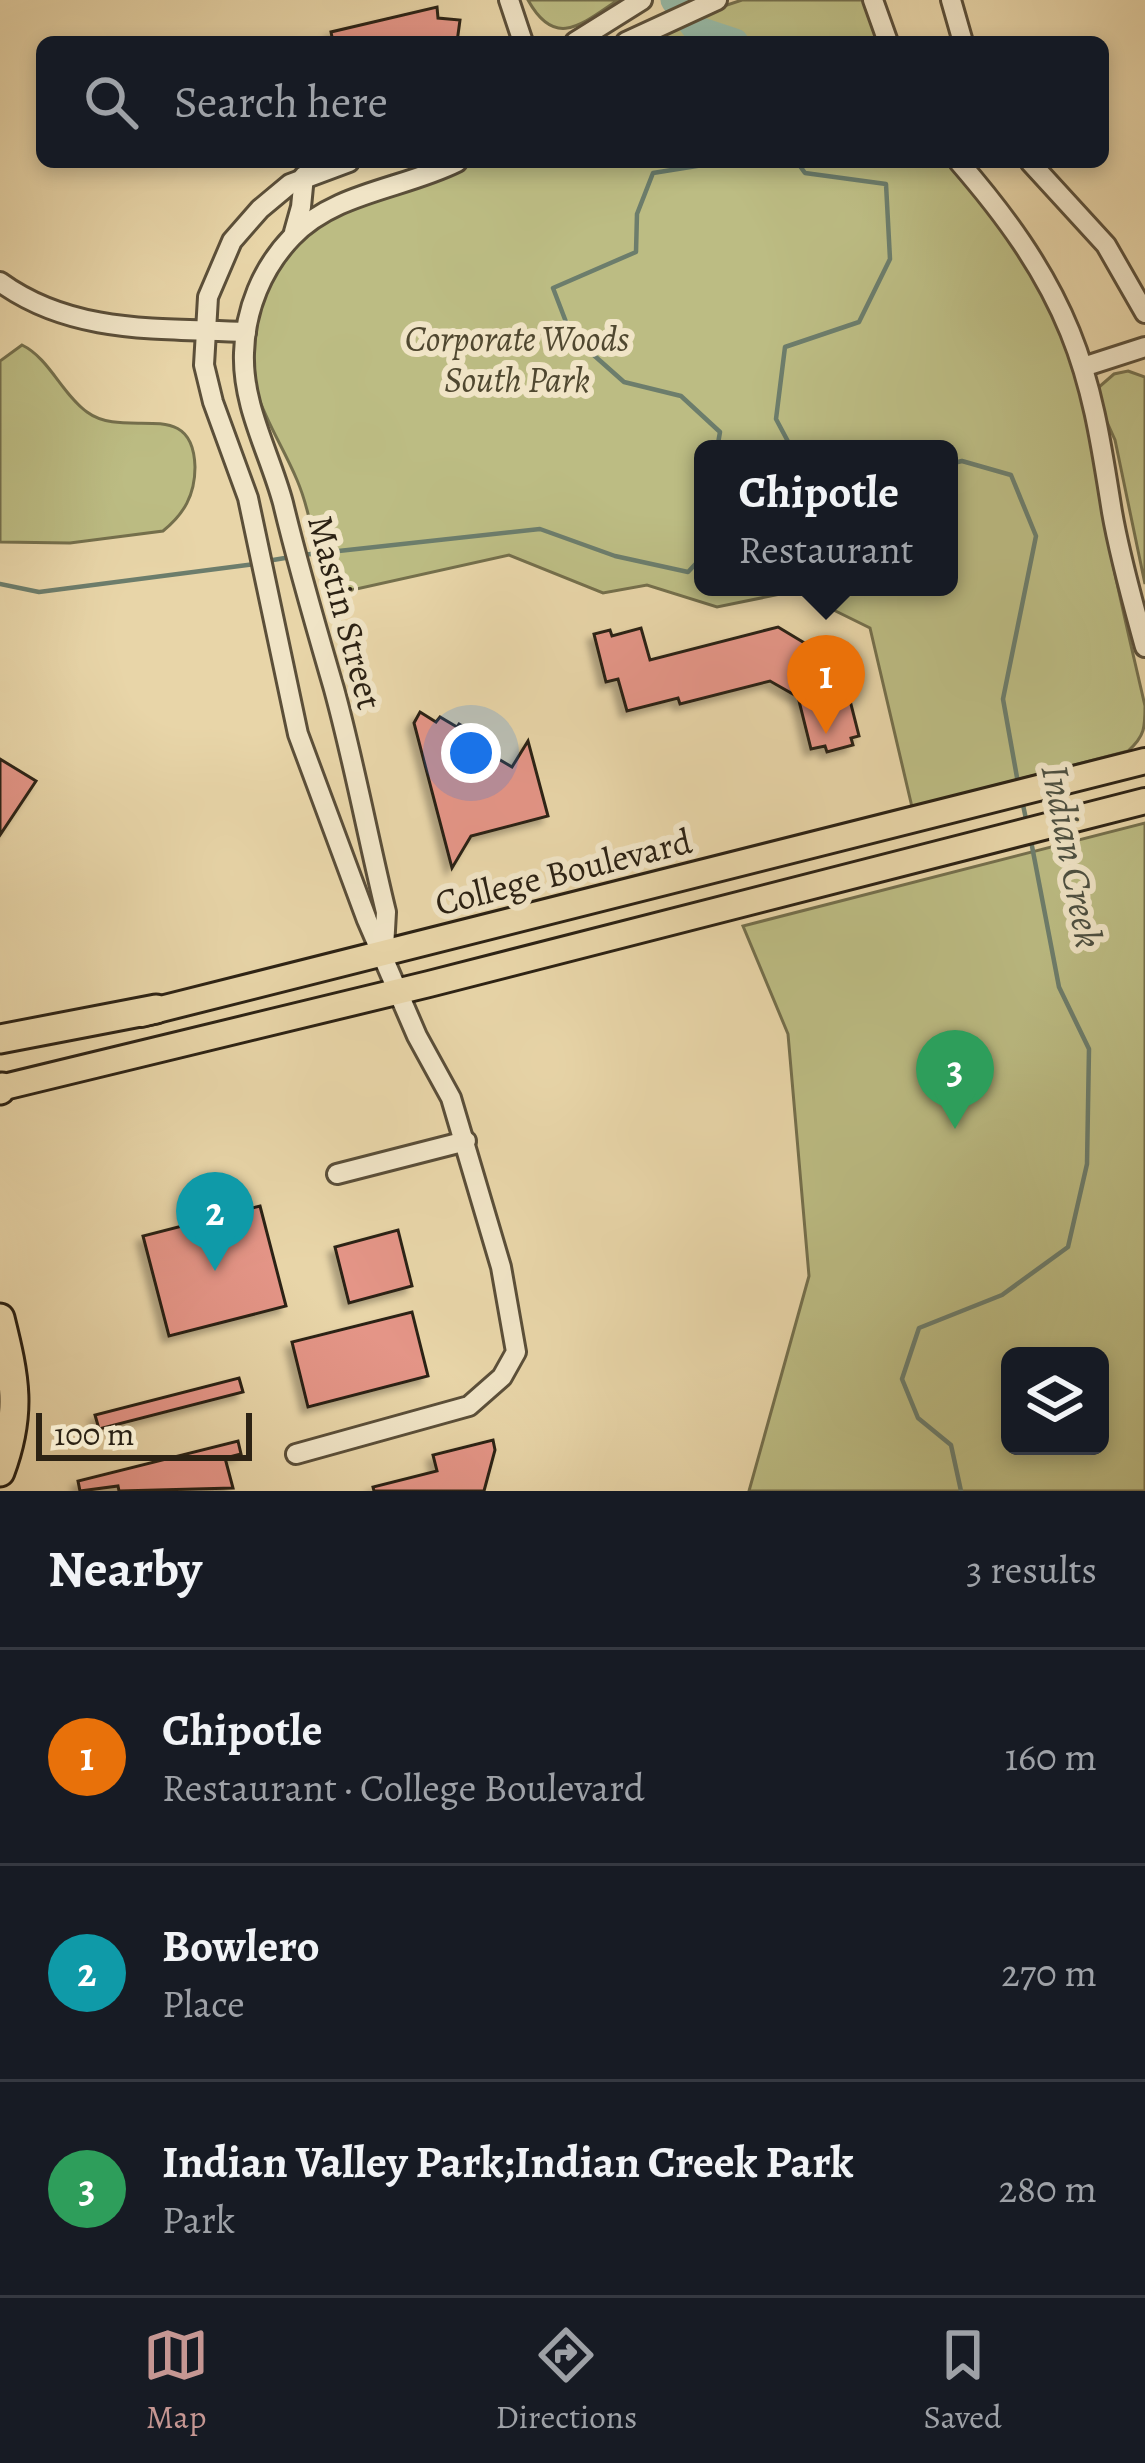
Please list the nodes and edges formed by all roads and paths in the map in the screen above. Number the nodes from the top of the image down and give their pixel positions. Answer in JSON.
{"nodes":[{"id":1,"x":509,"y":0,"type":"edge"},
{"id":2,"x":642,"y":0,"type":"edge"},
{"id":3,"x":717,"y":0,"type":"edge"},
{"id":4,"x":873,"y":0,"type":"edge"},
{"id":5,"x":951,"y":0,"type":"edge"},
{"id":6,"x":522,"y":36,"type":"edge"},
{"id":7,"x":584,"y":36,"type":"edge"},
{"id":8,"x":639,"y":36,"type":"edge"},
{"id":9,"x":886,"y":36,"type":"edge"},
{"id":10,"x":961,"y":36,"type":"edge"},
{"id":11,"x":330,"y":168,"type":"edge"},
{"id":12,"x":440,"y":168,"type":"edge"},
{"id":13,"x":964,"y":168,"type":"edge"},
{"id":14,"x":1035,"y":168,"type":"edge"},
{"id":15,"x":304,"y":176,"type":"junction"},
{"id":16,"x":292,"y":237,"type":"junction"},
{"id":17,"x":0,"y":282,"type":"edge"},
{"id":18,"x":1145,"y":313,"type":"edge"},
{"id":19,"x":204,"y":330,"type":"junction"},
{"id":20,"x":246,"y":332,"type":"junction"},
{"id":21,"x":1145,"y":347,"type":"edge"},
{"id":22,"x":1083,"y":367,"type":"junction"},
{"id":23,"x":1145,"y":647,"type":"edge"},
{"id":24,"x":1145,"y":761,"type":"edge"},
{"id":25,"x":1145,"y":801,"type":"edge"},
{"id":26,"x":384,"y":952,"type":"junction"},
{"id":27,"x":400,"y":991,"type":"junction"},
{"id":28,"x":156,"y":1010,"type":"junction"},
{"id":29,"x":0,"y":1039,"type":"edge"},
{"id":30,"x":0,"y":1053,"type":"edge"},
{"id":31,"x":1,"y":1088,"type":"edge"},
{"id":32,"x":466,"y":1141,"type":"junction"},
{"id":33,"x":337,"y":1174,"type":"dead end"},
{"id":34,"x":0,"y":1318,"type":"edge"},
{"id":35,"x":0,"y":1391,"type":"edge"},
{"id":36,"x":0,"y":1412,"type":"edge"},
{"id":37,"x":296,"y":1454,"type":"dead end"},
{"id":38,"x":0,"y":1472,"type":"edge"}],
"edges":[{"from":1,"to":6,"type":"street"},
{"from":2,"to":7,"type":"street"},
{"from":3,"to":8,"type":"street"},
{"from":4,"to":9,"type":"street"},
{"from":5,"to":10,"type":"street"},
{"from":11,"to":15,"type":"street"},
{"from":12,"to":16,"type":"street"},
{"from":13,"to":22,"type":"street"},
{"from":14,"to":18,"type":"street"},
{"from":15,"to":16,"type":"street"},
{"from":15,"to":19,"type":"street","name":"Mastin Street"},
{"from":16,"to":20,"type":"street"},
{"from":17,"to":19,"type":"street"},
{"from":19,"to":20,"type":"street"},
{"from":19,"to":26,"type":"street","name":"Mastin Street"},
{"from":20,"to":26,"type":"street","name":"Mastin Street"},
{"from":21,"to":22,"type":"street"},
{"from":22,"to":23,"type":"street"},
{"from":24,"to":26,"type":"main road","name":"College Boulevard"},
{"from":25,"to":27,"type":"main road","name":"College Boulevard"},
{"from":26,"to":27,"type":"street","name":"Mastin Street"},
{"from":26,"to":28,"type":"main road","name":"College Boulevard"},
{"from":27,"to":31,"type":"main road","name":"College Boulevard"},
{"from":27,"to":32,"type":"street","name":"Mastin Street"},
{"from":28,"to":29,"type":"highway"},
{"from":28,"to":30,"type":"main road","name":"College Boulevard"},
{"from":32,"to":33,"type":"street"},
{"from":32,"to":37,"type":"street","name":"Mastin Street"},
{"from":34,"to":38,"type":"highway"},
{"from":35,"to":36,"type":"highway"}]}
